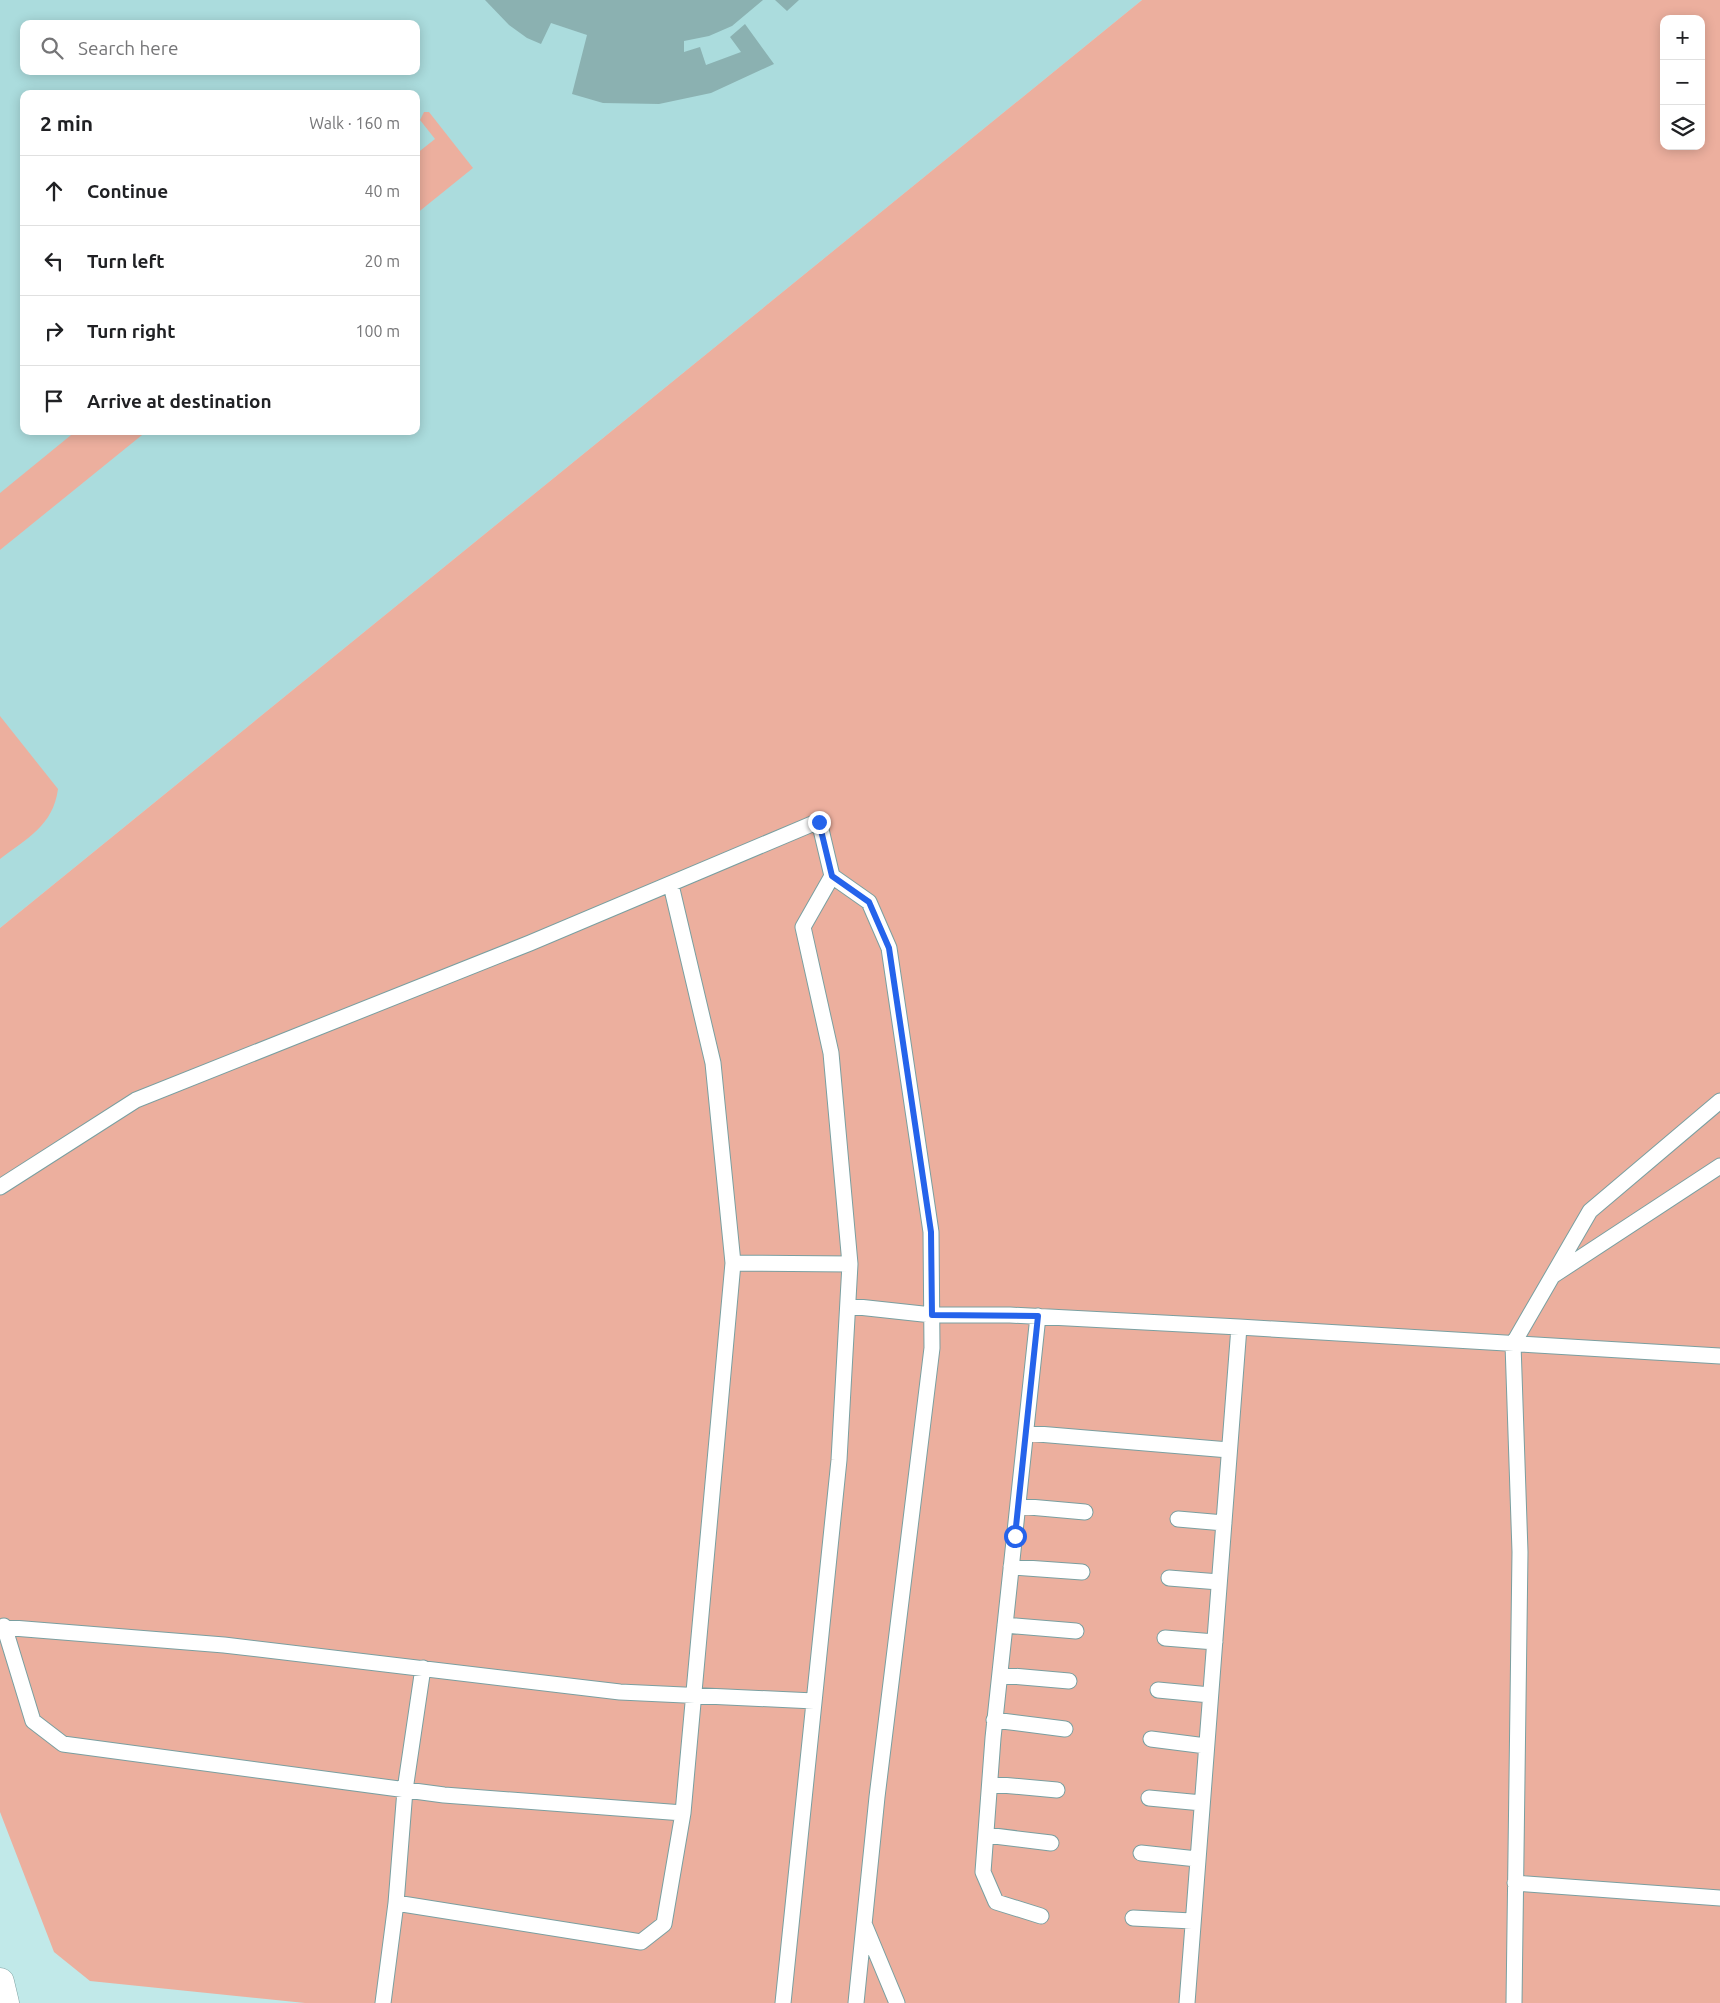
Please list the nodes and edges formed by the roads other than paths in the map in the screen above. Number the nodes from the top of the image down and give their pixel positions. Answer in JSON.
{"nodes":[{"id":1,"x":832,"y":876,"type":"junction"},
{"id":2,"x":670,"y":884,"type":"junction"},
{"id":3,"x":1720,"y":1101,"type":"edge"},
{"id":4,"x":1720,"y":1166,"type":"edge"},
{"id":5,"x":0,"y":1187,"type":"edge"},
{"id":6,"x":733,"y":1263,"type":"junction"},
{"id":7,"x":850,"y":1264,"type":"junction"},
{"id":8,"x":1551,"y":1278,"type":"junction"},
{"id":9,"x":849,"y":1306,"type":"junction"},
{"id":10,"x":932,"y":1315,"type":"junction"},
{"id":11,"x":1038,"y":1316,"type":"junction"},
{"id":12,"x":1239,"y":1326,"type":"junction"},
{"id":13,"x":1513,"y":1344,"type":"junction"},
{"id":14,"x":1720,"y":1356,"type":"edge"},
{"id":15,"x":1026,"y":1433,"type":"junction"},
{"id":16,"x":1229,"y":1450,"type":"junction"},
{"id":17,"x":1018,"y":1506,"type":"junction"},
{"id":18,"x":1085,"y":1512,"type":"dead end"},
{"id":19,"x":1178,"y":1519,"type":"dead end"},
{"id":20,"x":1224,"y":1523,"type":"junction"},
{"id":21,"x":1011,"y":1567,"type":"junction"},
{"id":22,"x":1082,"y":1572,"type":"dead end"},
{"id":23,"x":1169,"y":1578,"type":"dead end"},
{"id":24,"x":1219,"y":1582,"type":"junction"},
{"id":25,"x":1005,"y":1625,"type":"junction"},
{"id":26,"x":2,"y":1626,"type":"edge"},
{"id":27,"x":1076,"y":1631,"type":"dead end"},
{"id":28,"x":1165,"y":1638,"type":"dead end"},
{"id":29,"x":1214,"y":1642,"type":"junction"},
{"id":30,"x":423,"y":1668,"type":"junction"},
{"id":31,"x":1000,"y":1675,"type":"junction"},
{"id":32,"x":1069,"y":1681,"type":"dead end"},
{"id":33,"x":1158,"y":1690,"type":"dead end"},
{"id":34,"x":695,"y":1695,"type":"junction"},
{"id":35,"x":1210,"y":1695,"type":"junction"},
{"id":36,"x":814,"y":1701,"type":"junction"},
{"id":37,"x":994,"y":1720,"type":"junction"},
{"id":38,"x":1065,"y":1729,"type":"dead end"},
{"id":39,"x":1151,"y":1739,"type":"dead end"},
{"id":40,"x":1206,"y":1746,"type":"junction"},
{"id":41,"x":990,"y":1784,"type":"junction"},
{"id":42,"x":405,"y":1790,"type":"junction"},
{"id":43,"x":1057,"y":1790,"type":"dead end"},
{"id":44,"x":1149,"y":1798,"type":"dead end"},
{"id":45,"x":1202,"y":1803,"type":"junction"},
{"id":46,"x":683,"y":1813,"type":"junction"},
{"id":47,"x":986,"y":1835,"type":"junction"},
{"id":48,"x":1051,"y":1843,"type":"dead end"},
{"id":49,"x":1141,"y":1853,"type":"dead end"},
{"id":50,"x":1197,"y":1859,"type":"junction"},
{"id":51,"x":1516,"y":1883,"type":"junction"},
{"id":52,"x":1720,"y":1898,"type":"edge"},
{"id":53,"x":396,"y":1903,"type":"junction"},
{"id":54,"x":1041,"y":1916,"type":"dead end"},
{"id":55,"x":1133,"y":1918,"type":"dead end"},
{"id":56,"x":1192,"y":1921,"type":"junction"},
{"id":57,"x":864,"y":1923,"type":"junction"},
{"id":58,"x":0,"y":1982,"type":"edge"},
{"id":59,"x":5,"y":2003,"type":"edge"},
{"id":60,"x":383,"y":2003,"type":"edge"},
{"id":61,"x":783,"y":2003,"type":"edge"},
{"id":62,"x":856,"y":2003,"type":"edge"},
{"id":63,"x":896,"y":2003,"type":"edge"},
{"id":64,"x":1187,"y":2003,"type":"edge"},
{"id":65,"x":1514,"y":2003,"type":"edge"}],
"edges":[{"from":1,"to":2,"type":"lane"},
{"from":1,"to":7,"type":"lane"},
{"from":1,"to":10,"type":"lane"},
{"from":2,"to":5,"type":"lane"},
{"from":2,"to":6,"type":"lane"},
{"from":3,"to":8,"type":"lane"},
{"from":4,"to":8,"type":"lane"},
{"from":6,"to":7,"type":"lane"},
{"from":6,"to":34,"type":"lane"},
{"from":7,"to":9,"type":"lane"},
{"from":8,"to":13,"type":"lane"},
{"from":9,"to":10,"type":"lane"},
{"from":9,"to":36,"type":"lane"},
{"from":10,"to":11,"type":"lane"},
{"from":10,"to":57,"type":"lane"},
{"from":11,"to":12,"type":"lane"},
{"from":11,"to":15,"type":"lane"},
{"from":12,"to":13,"type":"lane"},
{"from":12,"to":16,"type":"lane"},
{"from":13,"to":14,"type":"lane"},
{"from":13,"to":51,"type":"lane"},
{"from":15,"to":16,"type":"lane"},
{"from":15,"to":17,"type":"lane"},
{"from":16,"to":20,"type":"lane"},
{"from":17,"to":18,"type":"lane"},
{"from":17,"to":21,"type":"lane"},
{"from":19,"to":20,"type":"lane"},
{"from":20,"to":24,"type":"lane"},
{"from":21,"to":22,"type":"lane"},
{"from":21,"to":25,"type":"lane"},
{"from":23,"to":24,"type":"lane"},
{"from":24,"to":29,"type":"lane"},
{"from":25,"to":27,"type":"lane"},
{"from":25,"to":31,"type":"lane"},
{"from":26,"to":30,"type":"lane"},
{"from":26,"to":42,"type":"lane"},
{"from":28,"to":29,"type":"lane"},
{"from":29,"to":35,"type":"lane"},
{"from":30,"to":34,"type":"lane"},
{"from":30,"to":42,"type":"lane"},
{"from":31,"to":32,"type":"lane"},
{"from":31,"to":37,"type":"lane"},
{"from":33,"to":35,"type":"lane"},
{"from":34,"to":36,"type":"lane"},
{"from":34,"to":46,"type":"lane"},
{"from":35,"to":40,"type":"lane"},
{"from":36,"to":61,"type":"lane"},
{"from":37,"to":38,"type":"lane"},
{"from":37,"to":41,"type":"lane"},
{"from":39,"to":40,"type":"lane"},
{"from":40,"to":45,"type":"lane"},
{"from":41,"to":43,"type":"lane"},
{"from":41,"to":47,"type":"lane"},
{"from":42,"to":46,"type":"lane"},
{"from":42,"to":53,"type":"lane"},
{"from":44,"to":45,"type":"lane"},
{"from":45,"to":50,"type":"lane"},
{"from":46,"to":53,"type":"lane"},
{"from":47,"to":48,"type":"lane"},
{"from":47,"to":54,"type":"lane"},
{"from":49,"to":50,"type":"lane"},
{"from":50,"to":56,"type":"lane"},
{"from":51,"to":52,"type":"lane"},
{"from":51,"to":65,"type":"lane"},
{"from":53,"to":60,"type":"lane"},
{"from":55,"to":56,"type":"lane"},
{"from":56,"to":64,"type":"lane"},
{"from":57,"to":62,"type":"lane"},
{"from":57,"to":63,"type":"lane"},
{"from":58,"to":59,"type":"street"}]}
